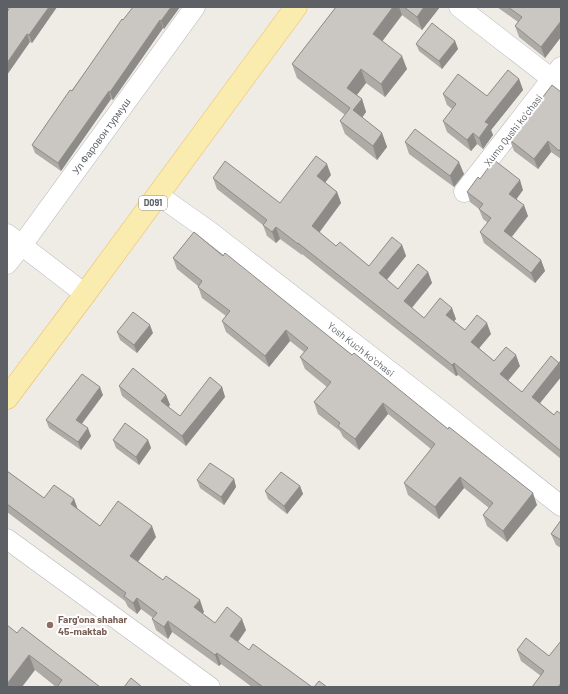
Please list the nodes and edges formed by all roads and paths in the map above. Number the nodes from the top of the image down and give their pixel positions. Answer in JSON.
{"nodes":[{"id":1,"x":195,"y":7,"type":"edge"},
{"id":2,"x":296,"y":7,"type":"edge"},
{"id":3,"x":459,"y":7,"type":"edge"},
{"id":4,"x":558,"y":77,"type":"edge"},
{"id":5,"x":464,"y":192,"type":"dead end"},
{"id":6,"x":158,"y":195,"type":"junction"},
{"id":7,"x":14,"y":239,"type":"edge"},
{"id":8,"x":7,"y":264,"type":"edge"},
{"id":9,"x":85,"y":294,"type":"junction"},
{"id":10,"x":7,"y":398,"type":"edge"},
{"id":11,"x":561,"y":506,"type":"edge"},
{"id":12,"x":7,"y":539,"type":"edge"},
{"id":13,"x":210,"y":687,"type":"edge"}],
"edges":[{"from":1,"to":7,"type":"street","name":"Ул Фаровон турмуш"},
{"from":2,"to":6,"type":"main road","number":"D091"},
{"from":3,"to":4,"type":"street"},
{"from":4,"to":5,"type":"street","name":"Xumo Qushi koʻchasi"},
{"from":6,"to":9,"type":"main road","number":"D091"},
{"from":6,"to":11,"type":"street","name":"Yosh Kuch koʻchasi"},
{"from":7,"to":8,"type":"street","name":"Ул Фаровон турмуш"},
{"from":7,"to":9,"type":"street"},
{"from":9,"to":10,"type":"main road","number":"D091"},
{"from":12,"to":13,"type":"street"}]}
